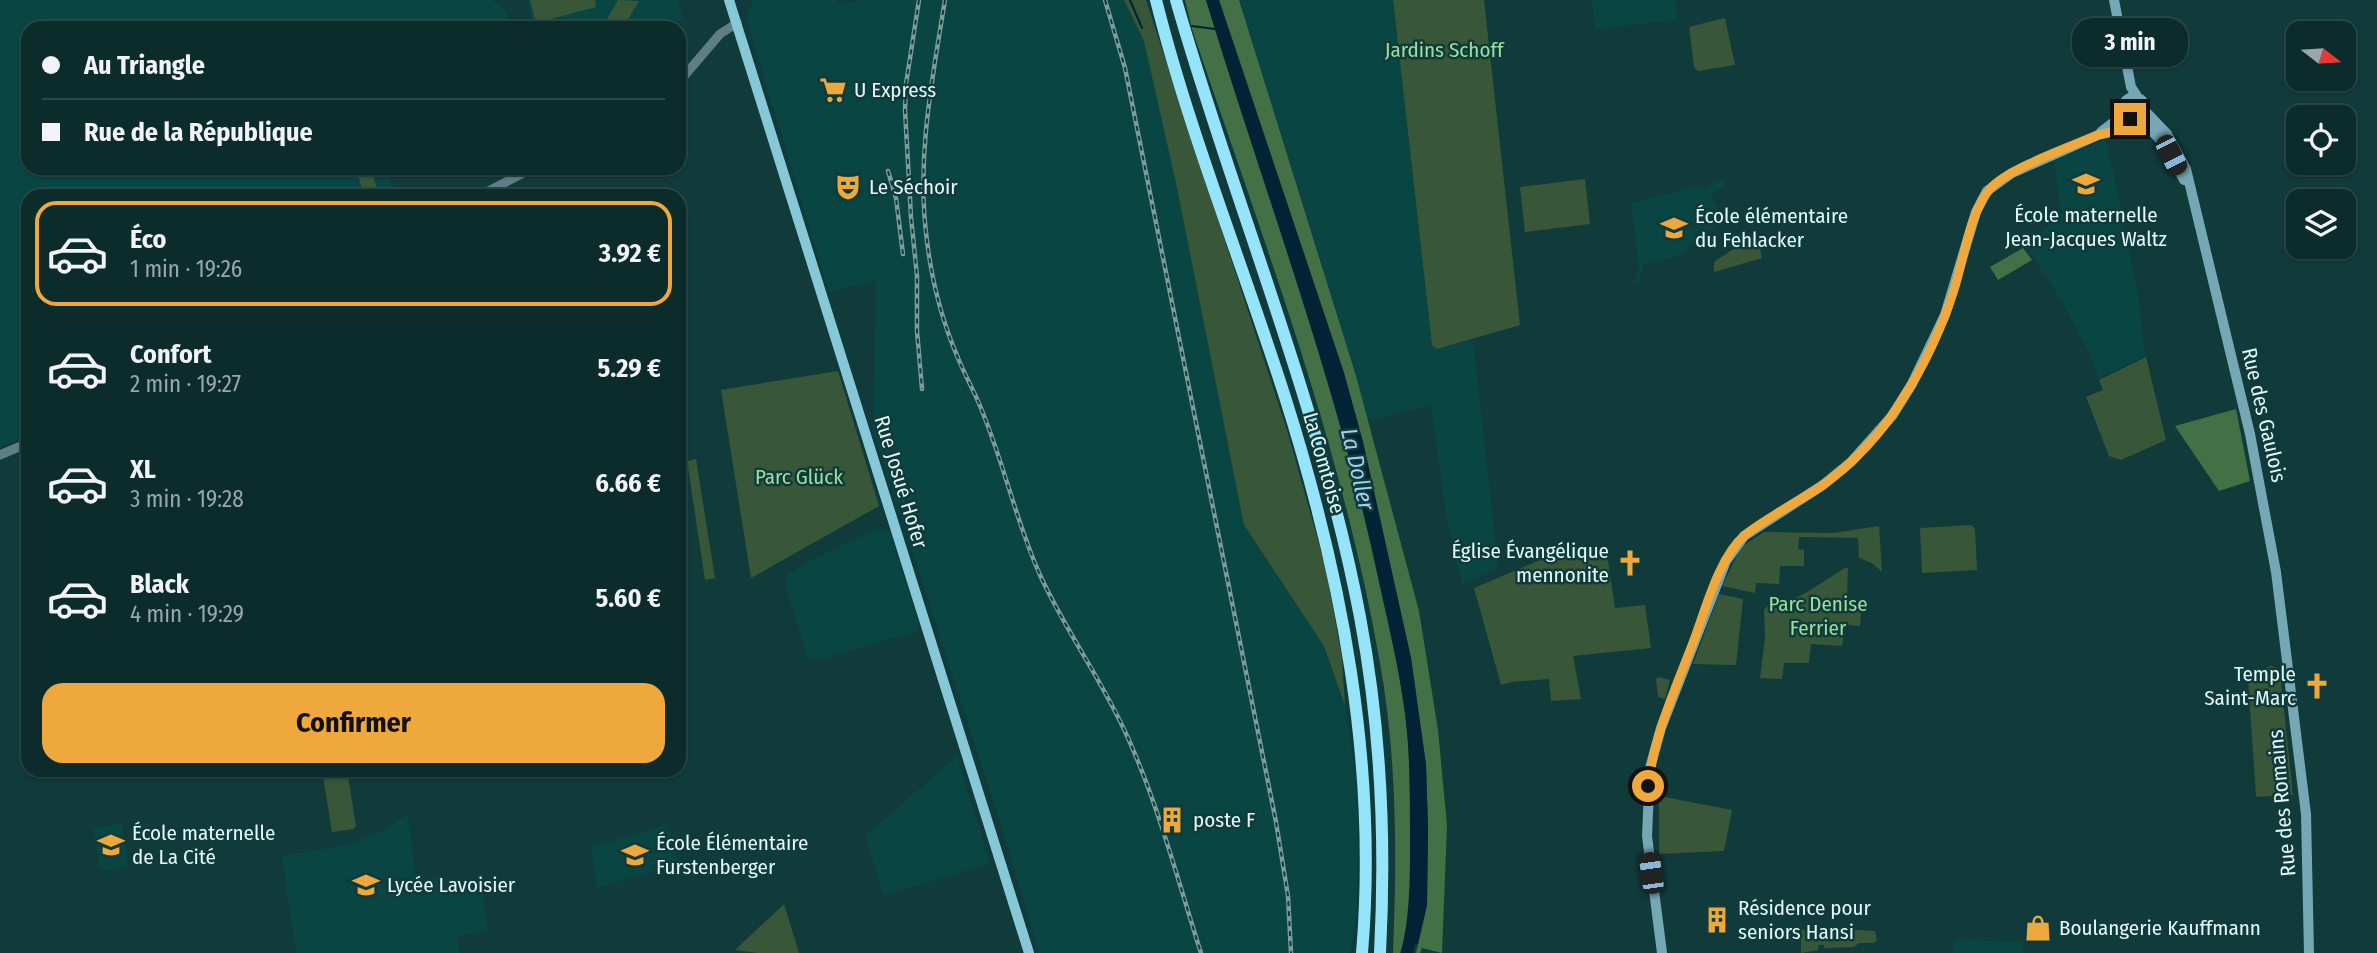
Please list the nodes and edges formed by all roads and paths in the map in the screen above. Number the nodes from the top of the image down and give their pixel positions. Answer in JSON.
{"nodes":[{"id":1,"x":729,"y":0,"type":"edge"},
{"id":2,"x":1156,"y":0,"type":"edge"},
{"id":3,"x":1176,"y":0,"type":"edge"},
{"id":4,"x":2114,"y":0,"type":"edge"},
{"id":5,"x":737,"y":23,"type":"junction"},
{"id":6,"x":686,"y":74,"type":"edge"},
{"id":7,"x":2131,"y":87,"type":"junction"},
{"id":8,"x":2138,"y":98,"type":"junction"},
{"id":9,"x":2125,"y":105,"type":"junction"},
{"id":10,"x":2145,"y":111,"type":"junction"},
{"id":11,"x":2133,"y":119,"type":"junction"},
{"id":12,"x":2098,"y":135,"type":"junction"},
{"id":13,"x":520,"y":175,"type":"edge"},
{"id":14,"x":492,"y":189,"type":"edge"},
{"id":15,"x":2190,"y":191,"type":"junction"},
{"id":16,"x":21,"y":446,"type":"edge"},
{"id":17,"x":0,"y":455,"type":"edge"},
{"id":18,"x":2287,"y":650,"type":"joint"},
{"id":19,"x":1029,"y":953,"type":"edge"},
{"id":20,"x":1362,"y":953,"type":"edge"},
{"id":21,"x":1380,"y":953,"type":"edge"},
{"id":22,"x":1662,"y":953,"type":"edge"},
{"id":23,"x":2309,"y":953,"type":"edge"}],
"edges":[{"from":1,"to":5,"type":"main road","name":"Rue Josué Hofer"},
{"from":2,"to":20,"type":"highway","name":"La Comtoise"},
{"from":3,"to":21,"type":"highway","name":"La Comtoise"},
{"from":4,"to":7,"type":"main road"},
{"from":5,"to":6,"type":"street"},
{"from":5,"to":19,"type":"main road","name":"Rue Josué Hofer"},
{"from":7,"to":8,"type":"main road"},
{"from":7,"to":9,"type":"main road"},
{"from":8,"to":9,"type":"main road"},
{"from":8,"to":10,"type":"main road"},
{"from":9,"to":11,"type":"main road"},
{"from":9,"to":12,"type":"main road"},
{"from":10,"to":11,"type":"main road"},
{"from":10,"to":15,"type":"main road","name":"Rue des Gaulois"},
{"from":11,"to":12,"type":"main road"},
{"from":11,"to":15,"type":"main road","name":"Rue des Gaulois"},
{"from":12,"to":22,"type":"main road"},
{"from":13,"to":14,"type":"street"},
{"from":15,"to":18,"type":"main road","name":"Rue des Gaulois"},
{"from":16,"to":17,"type":"street"},
{"from":18,"to":23,"type":"main road","name":"Rue des Romains"}]}
